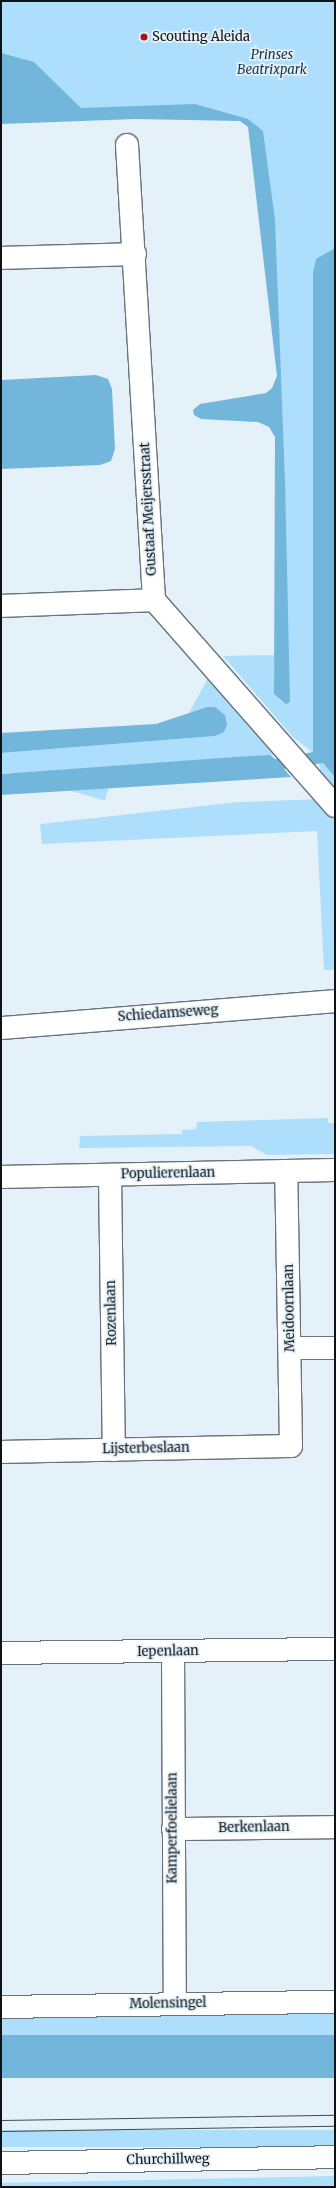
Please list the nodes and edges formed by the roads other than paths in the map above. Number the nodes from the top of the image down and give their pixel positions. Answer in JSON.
{"nodes":[{"id":1,"x":127,"y":145,"type":"dead end"},
{"id":2,"x":135,"y":254,"type":"junction"},
{"id":3,"x":1,"y":258,"type":"edge"},
{"id":4,"x":154,"y":600,"type":"junction"},
{"id":5,"x":1,"y":606,"type":"edge"},
{"id":6,"x":335,"y":806,"type":"edge"},
{"id":7,"x":335,"y":1001,"type":"edge"},
{"id":8,"x":1,"y":1028,"type":"edge"},
{"id":9,"x":335,"y":1170,"type":"edge"},
{"id":10,"x":286,"y":1171,"type":"junction"},
{"id":11,"x":110,"y":1175,"type":"junction"},
{"id":12,"x":1,"y":1177,"type":"edge"},
{"id":13,"x":291,"y":1348,"type":"junction"},
{"id":14,"x":335,"y":1348,"type":"edge"},
{"id":15,"x":291,"y":1446,"type":"joint"},
{"id":16,"x":114,"y":1450,"type":"junction"},
{"id":17,"x":1,"y":1452,"type":"edge"},
{"id":18,"x":335,"y":1649,"type":"edge"},
{"id":19,"x":173,"y":1652,"type":"junction"},
{"id":20,"x":1,"y":1653,"type":"edge"},
{"id":21,"x":335,"y":1827,"type":"edge"},
{"id":22,"x":173,"y":1829,"type":"junction"},
{"id":23,"x":335,"y":2002,"type":"edge"},
{"id":24,"x":175,"y":2004,"type":"junction"},
{"id":25,"x":1,"y":2007,"type":"edge"},
{"id":26,"x":335,"y":2157,"type":"edge"},
{"id":27,"x":1,"y":2163,"type":"edge"}],
"edges":[{"from":1,"to":2,"type":"street","name":"Gustaaf Meijersstraat"},
{"from":2,"to":3,"type":"street"},
{"from":2,"to":4,"type":"street","name":"Gustaaf Meijersstraat"},
{"from":4,"to":5,"type":"street"},
{"from":4,"to":6,"type":"street"},
{"from":7,"to":8,"type":"street","name":"Schiedamseweg"},
{"from":9,"to":10,"type":"street","name":"Populierenlaan"},
{"from":10,"to":11,"type":"street","name":"Populierenlaan"},
{"from":10,"to":13,"type":"street","name":"Meidoornlaan"},
{"from":11,"to":12,"type":"street","name":"Populierenlaan"},
{"from":11,"to":16,"type":"street","name":"Rozenlaan"},
{"from":13,"to":14,"type":"street"},
{"from":13,"to":15,"type":"street","name":"Meidoornlaan"},
{"from":15,"to":16,"type":"street","name":"Lijsterbeslaan"},
{"from":16,"to":17,"type":"street","name":"Lijsterbeslaan"},
{"from":18,"to":19,"type":"street","name":"Iepenlaan"},
{"from":19,"to":20,"type":"street","name":"Iepenlaan"},
{"from":19,"to":22,"type":"street","name":"Kamperfoelielaan"},
{"from":21,"to":22,"type":"street","name":"Berkenlaan"},
{"from":22,"to":24,"type":"street","name":"Kamperfoelielaan"},
{"from":23,"to":24,"type":"street","name":"Molensingel"},
{"from":24,"to":25,"type":"street","name":"Molensingel"},
{"from":26,"to":27,"type":"street","name":"Churchillweg"}]}
